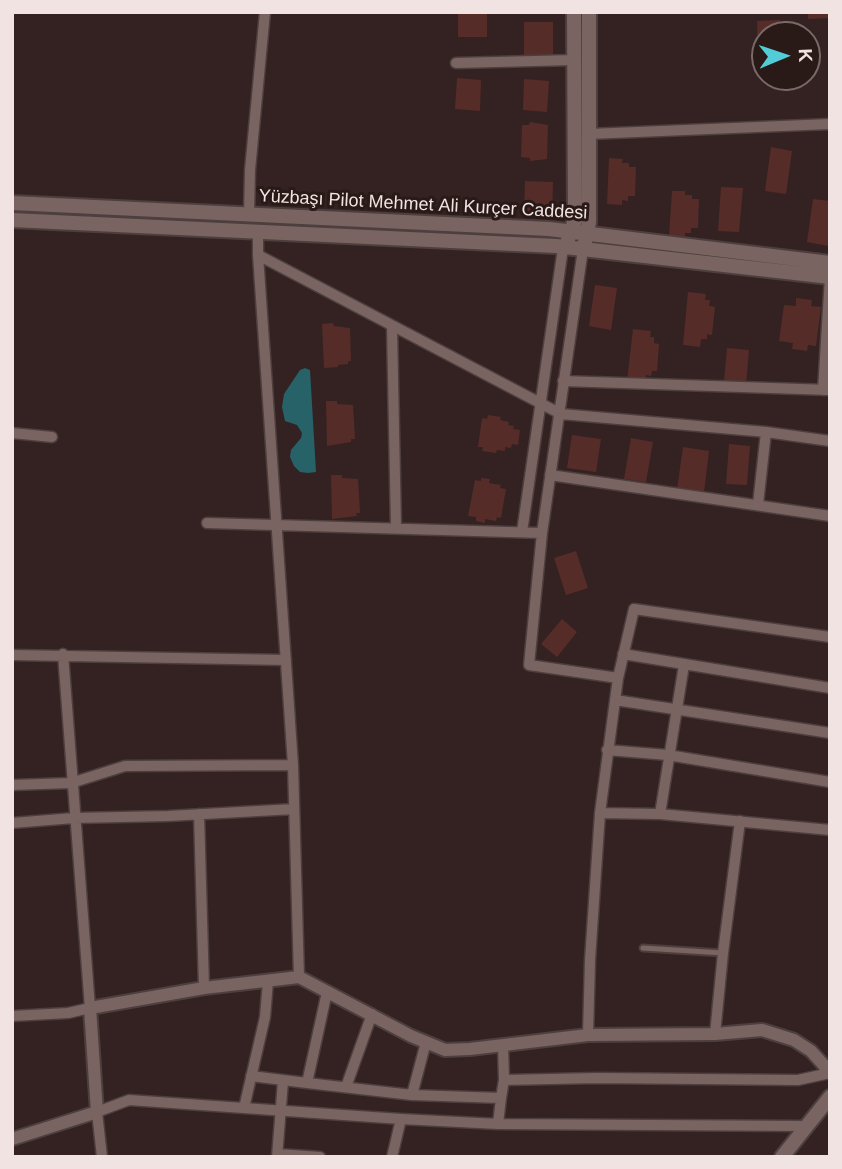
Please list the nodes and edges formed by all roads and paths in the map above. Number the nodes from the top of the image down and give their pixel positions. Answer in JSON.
{"nodes":[{"id":1,"x":265,"y":12,"type":"edge"},
{"id":2,"x":573,"y":12,"type":"edge"},
{"id":3,"x":589,"y":12,"type":"edge"},
{"id":4,"x":574,"y":60,"type":"junction"},
{"id":5,"x":456,"y":63,"type":"dead end"},
{"id":6,"x":830,"y":124,"type":"edge"},
{"id":7,"x":589,"y":134,"type":"junction"},
{"id":8,"x":12,"y":203,"type":"edge"},
{"id":9,"x":248,"y":214,"type":"junction"},
{"id":10,"x":12,"y":220,"type":"edge"},
{"id":11,"x":258,"y":231,"type":"junction"},
{"id":12,"x":571,"y":232,"type":"junction"},
{"id":13,"x":587,"y":234,"type":"junction"},
{"id":14,"x":565,"y":247,"type":"junction"},
{"id":15,"x":583,"y":249,"type":"junction"},
{"id":16,"x":258,"y":256,"type":"junction"},
{"id":17,"x":830,"y":262,"type":"edge"},
{"id":18,"x":830,"y":277,"type":"edge"},
{"id":19,"x":392,"y":327,"type":"junction"},
{"id":20,"x":563,"y":381,"type":"junction"},
{"id":21,"x":826,"y":390,"type":"edge"},
{"id":22,"x":541,"y":404,"type":"junction"},
{"id":23,"x":558,"y":413,"type":"junction"},
{"id":24,"x":766,"y":432,"type":"junction"},
{"id":25,"x":12,"y":433,"type":"edge"},
{"id":26,"x":52,"y":436,"type":"dead end"},
{"id":27,"x":830,"y":441,"type":"edge"},
{"id":28,"x":550,"y":475,"type":"junction"},
{"id":29,"x":758,"y":504,"type":"junction"},
{"id":30,"x":830,"y":516,"type":"edge"},
{"id":31,"x":207,"y":523,"type":"dead end"},
{"id":32,"x":276,"y":525,"type":"junction"},
{"id":33,"x":396,"y":528,"type":"junction"},
{"id":34,"x":522,"y":532,"type":"junction"},
{"id":35,"x":542,"y":533,"type":"junction"},
{"id":36,"x":830,"y":637,"type":"edge"},
{"id":37,"x":63,"y":654,"type":"junction"},
{"id":38,"x":623,"y":654,"type":"junction"},
{"id":39,"x":12,"y":655,"type":"edge"},
{"id":40,"x":286,"y":660,"type":"junction"},
{"id":41,"x":684,"y":665,"type":"junction"},
{"id":42,"x":618,"y":678,"type":"junction"},
{"id":43,"x":830,"y":688,"type":"edge"},
{"id":44,"x":615,"y":700,"type":"junction"},
{"id":45,"x":677,"y":709,"type":"junction"},
{"id":46,"x":830,"y":733,"type":"edge"},
{"id":47,"x":607,"y":750,"type":"junction"},
{"id":48,"x":668,"y":755,"type":"junction"},
{"id":49,"x":293,"y":765,"type":"junction"},
{"id":50,"x":830,"y":782,"type":"edge"},
{"id":51,"x":71,"y":783,"type":"junction"},
{"id":52,"x":12,"y":785,"type":"edge"},
{"id":53,"x":294,"y":808,"type":"junction"},
{"id":54,"x":600,"y":813,"type":"junction"},
{"id":55,"x":199,"y":814,"type":"junction"},
{"id":56,"x":660,"y":814,"type":"junction"},
{"id":57,"x":74,"y":818,"type":"junction"},
{"id":58,"x":740,"y":821,"type":"junction"},
{"id":59,"x":12,"y":823,"type":"edge"},
{"id":60,"x":830,"y":830,"type":"edge"},
{"id":61,"x":643,"y":948,"type":"dead end"},
{"id":62,"x":723,"y":953,"type":"junction"},
{"id":63,"x":299,"y":977,"type":"junction"},
{"id":64,"x":268,"y":981,"type":"junction"},
{"id":65,"x":204,"y":988,"type":"junction"},
{"id":66,"x":327,"y":992,"type":"junction"},
{"id":67,"x":90,"y":1009,"type":"junction"},
{"id":68,"x":372,"y":1014,"type":"junction"},
{"id":69,"x":12,"y":1016,"type":"edge"},
{"id":70,"x":715,"y":1034,"type":"junction"},
{"id":71,"x":588,"y":1035,"type":"junction"},
{"id":72,"x":426,"y":1042,"type":"junction"},
{"id":73,"x":503,"y":1045,"type":"junction"},
{"id":74,"x":830,"y":1073,"type":"edge"},
{"id":75,"x":251,"y":1076,"type":"junction"},
{"id":76,"x":504,"y":1080,"type":"junction"},
{"id":77,"x":283,"y":1081,"type":"junction"},
{"id":78,"x":307,"y":1083,"type":"junction"},
{"id":79,"x":346,"y":1087,"type":"junction"},
{"id":80,"x":412,"y":1095,"type":"junction"},
{"id":81,"x":830,"y":1097,"type":"edge"},
{"id":82,"x":501,"y":1098,"type":"junction"},
{"id":83,"x":244,"y":1108,"type":"junction"},
{"id":84,"x":281,"y":1110,"type":"junction"},
{"id":85,"x":97,"y":1112,"type":"junction"},
{"id":86,"x":401,"y":1119,"type":"junction"},
{"id":87,"x":498,"y":1124,"type":"junction"},
{"id":88,"x":805,"y":1126,"type":"junction"},
{"id":89,"x":12,"y":1139,"type":"edge"},
{"id":90,"x":277,"y":1155,"type":"edge"},
{"id":91,"x":102,"y":1157,"type":"edge"},
{"id":92,"x":320,"y":1157,"type":"edge"},
{"id":93,"x":392,"y":1157,"type":"edge"},
{"id":94,"x":782,"y":1157,"type":"edge"}],
"edges":[{"from":1,"to":9,"type":"street"},
{"from":2,"to":4,"type":"main road"},
{"from":3,"to":7,"type":"main road"},
{"from":4,"to":5,"type":"street"},
{"from":4,"to":12,"type":"main road"},
{"from":6,"to":7,"type":"street"},
{"from":7,"to":13,"type":"main road"},
{"from":8,"to":9,"type":"main road","name":"Yüzbaşı Pilot Mehmet Ali Kurçer Caddesi"},
{"from":9,"to":12,"type":"main road","name":"Yüzbaşı Pilot Mehmet Ali Kurçer Caddesi"},
{"from":10,"to":11,"type":"main road","name":"Yüzbaşı Pilot Mehmet Ali Kurçer Caddesi"},
{"from":11,"to":14,"type":"main road","name":"Yüzbaşı Pilot Mehmet Ali Kurçer Caddesi"},
{"from":11,"to":16,"type":"street"},
{"from":12,"to":13,"type":"main road","name":"Yüzbaşı Pilot Mehmet Ali Kurçer Caddesi"},
{"from":12,"to":14,"type":"main road"},
{"from":13,"to":15,"type":"main road"},
{"from":13,"to":17,"type":"main road","name":"Yüzbaşı Pilot Mehmet Ali Kurçer Caddesi"},
{"from":14,"to":15,"type":"main road","name":"Yüzbaşı Pilot Mehmet Ali Kurçer Caddesi"},
{"from":14,"to":22,"type":"street"},
{"from":15,"to":18,"type":"main road","name":"Yüzbaşı Pilot Mehmet Ali Kurçer Caddesi"},
{"from":15,"to":20,"type":"street"},
{"from":16,"to":19,"type":"street"},
{"from":16,"to":32,"type":"street"},
{"from":18,"to":21,"type":"street"},
{"from":19,"to":22,"type":"street"},
{"from":19,"to":33,"type":"street"},
{"from":20,"to":21,"type":"street"},
{"from":20,"to":23,"type":"street"},
{"from":22,"to":23,"type":"street"},
{"from":22,"to":34,"type":"street"},
{"from":23,"to":24,"type":"street"},
{"from":23,"to":28,"type":"street"},
{"from":24,"to":27,"type":"street"},
{"from":24,"to":29,"type":"street"},
{"from":25,"to":26,"type":"street"},
{"from":28,"to":29,"type":"street"},
{"from":28,"to":35,"type":"street"},
{"from":29,"to":30,"type":"street"},
{"from":31,"to":32,"type":"street"},
{"from":32,"to":33,"type":"street"},
{"from":32,"to":40,"type":"street"},
{"from":33,"to":34,"type":"street"},
{"from":34,"to":35,"type":"street"},
{"from":35,"to":42,"type":"street"},
{"from":36,"to":38,"type":"street"},
{"from":37,"to":39,"type":"street"},
{"from":37,"to":40,"type":"street"},
{"from":37,"to":51,"type":"street"},
{"from":38,"to":41,"type":"street"},
{"from":38,"to":42,"type":"street"},
{"from":40,"to":49,"type":"street"},
{"from":41,"to":43,"type":"street"},
{"from":41,"to":45,"type":"street"},
{"from":42,"to":44,"type":"street"},
{"from":44,"to":45,"type":"street"},
{"from":44,"to":47,"type":"street"},
{"from":45,"to":46,"type":"street"},
{"from":45,"to":48,"type":"street"},
{"from":47,"to":48,"type":"street"},
{"from":47,"to":54,"type":"street"},
{"from":48,"to":50,"type":"street"},
{"from":48,"to":56,"type":"street"},
{"from":49,"to":51,"type":"street"},
{"from":49,"to":53,"type":"street"},
{"from":51,"to":52,"type":"street"},
{"from":51,"to":57,"type":"street"},
{"from":53,"to":55,"type":"street"},
{"from":53,"to":63,"type":"street"},
{"from":54,"to":56,"type":"street"},
{"from":54,"to":71,"type":"street"},
{"from":55,"to":57,"type":"street"},
{"from":55,"to":65,"type":"street"},
{"from":56,"to":58,"type":"street"},
{"from":57,"to":59,"type":"street"},
{"from":57,"to":67,"type":"street"},
{"from":58,"to":60,"type":"street"},
{"from":58,"to":62,"type":"street"},
{"from":61,"to":62,"type":"lane"},
{"from":62,"to":70,"type":"street"},
{"from":63,"to":64,"type":"street"},
{"from":63,"to":66,"type":"street"},
{"from":64,"to":65,"type":"street"},
{"from":64,"to":75,"type":"street"},
{"from":65,"to":67,"type":"street"},
{"from":66,"to":68,"type":"street"},
{"from":66,"to":78,"type":"street"},
{"from":67,"to":69,"type":"street"},
{"from":67,"to":85,"type":"street"},
{"from":68,"to":72,"type":"street"},
{"from":68,"to":79,"type":"street"},
{"from":70,"to":71,"type":"street"},
{"from":70,"to":74,"type":"street"},
{"from":71,"to":73,"type":"street"},
{"from":72,"to":73,"type":"street"},
{"from":72,"to":80,"type":"street"},
{"from":73,"to":76,"type":"street"},
{"from":74,"to":76,"type":"street"},
{"from":75,"to":77,"type":"street"},
{"from":75,"to":83,"type":"street"},
{"from":76,"to":82,"type":"street"},
{"from":77,"to":78,"type":"street"},
{"from":77,"to":84,"type":"street"},
{"from":78,"to":79,"type":"street"},
{"from":79,"to":80,"type":"street"},
{"from":80,"to":82,"type":"street"},
{"from":81,"to":88,"type":"main road"},
{"from":82,"to":87,"type":"street"},
{"from":83,"to":84,"type":"street"},
{"from":83,"to":85,"type":"street"},
{"from":84,"to":86,"type":"street"},
{"from":84,"to":90,"type":"street"},
{"from":85,"to":89,"type":"street"},
{"from":85,"to":91,"type":"street"},
{"from":86,"to":87,"type":"street"},
{"from":86,"to":93,"type":"street"},
{"from":87,"to":88,"type":"street"},
{"from":88,"to":94,"type":"main road"},
{"from":90,"to":92,"type":"street"}]}
